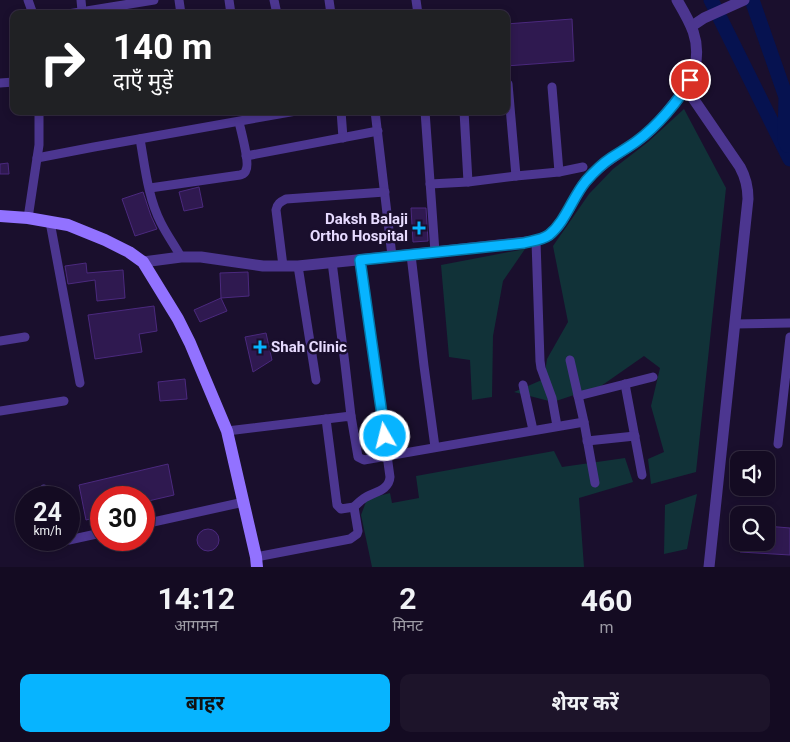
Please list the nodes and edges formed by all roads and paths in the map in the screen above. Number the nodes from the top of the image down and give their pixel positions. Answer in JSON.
{"nodes":[{"id":1,"x":154,"y":0,"type":"edge"},
{"id":2,"x":677,"y":0,"type":"edge"},
{"id":3,"x":744,"y":0,"type":"edge"},
{"id":4,"x":131,"y":2,"type":"edge"},
{"id":5,"x":92,"y":10,"type":"edge"},
{"id":6,"x":692,"y":26,"type":"junction"},
{"id":7,"x":552,"y":87,"type":"dead end"},
{"id":8,"x":686,"y":88,"type":"junction"},
{"id":9,"x":510,"y":107,"type":"edge"},
{"id":10,"x":38,"y":115,"type":"edge"},
{"id":11,"x":275,"y":115,"type":"edge"},
{"id":12,"x":341,"y":115,"type":"edge"},
{"id":13,"x":376,"y":115,"type":"edge"},
{"id":14,"x":425,"y":115,"type":"edge"},
{"id":15,"x":464,"y":115,"type":"edge"},
{"id":16,"x":239,"y":122,"type":"junction"},
{"id":17,"x":378,"y":131,"type":"junction"},
{"id":18,"x":343,"y":138,"type":"junction"},
{"id":19,"x":140,"y":139,"type":"junction"},
{"id":20,"x":246,"y":156,"type":"junction"},
{"id":21,"x":37,"y":158,"type":"junction"},
{"id":22,"x":584,"y":167,"type":"dead end"},
{"id":23,"x":559,"y":172,"type":"junction"},
{"id":24,"x":516,"y":176,"type":"junction"},
{"id":25,"x":468,"y":182,"type":"junction"},
{"id":26,"x":430,"y":184,"type":"junction"},
{"id":27,"x":150,"y":188,"type":"junction"},
{"id":28,"x":385,"y":192,"type":"junction"},
{"id":29,"x":0,"y":216,"type":"edge"},
{"id":30,"x":28,"y":218,"type":"junction"},
{"id":31,"x":50,"y":222,"type":"junction"},
{"id":32,"x":536,"y":241,"type":"junction"},
{"id":33,"x":435,"y":252,"type":"junction"},
{"id":34,"x":411,"y":255,"type":"junction"},
{"id":35,"x":392,"y":256,"type":"junction"},
{"id":36,"x":181,"y":257,"type":"junction"},
{"id":37,"x":360,"y":260,"type":"junction"},
{"id":38,"x":143,"y":262,"type":"junction"},
{"id":39,"x":332,"y":262,"type":"junction"},
{"id":40,"x":283,"y":266,"type":"junction"},
{"id":41,"x":298,"y":266,"type":"junction"},
{"id":42,"x":790,"y":323,"type":"edge"},
{"id":43,"x":735,"y":324,"type":"junction"},
{"id":44,"x":25,"y":337,"type":"dead end"},
{"id":45,"x":790,"y":337,"type":"edge"},
{"id":46,"x":0,"y":341,"type":"edge"},
{"id":47,"x":570,"y":360,"type":"dead end"},
{"id":48,"x":653,"y":377,"type":"dead end"},
{"id":49,"x":316,"y":380,"type":"dead end"},
{"id":50,"x":80,"y":383,"type":"dead end"},
{"id":51,"x":523,"y":384,"type":"dead end"},
{"id":52,"x":625,"y":384,"type":"junction"},
{"id":53,"x":578,"y":396,"type":"junction"},
{"id":54,"x":64,"y":401,"type":"dead end"},
{"id":55,"x":0,"y":411,"type":"edge"},
{"id":56,"x":350,"y":416,"type":"junction"},
{"id":57,"x":326,"y":419,"type":"junction"},
{"id":58,"x":584,"y":422,"type":"junction"},
{"id":59,"x":557,"y":426,"type":"junction"},
{"id":60,"x":227,"y":430,"type":"junction"},
{"id":61,"x":533,"y":430,"type":"junction"},
{"id":62,"x":635,"y":436,"type":"junction"},
{"id":63,"x":587,"y":441,"type":"junction"},
{"id":64,"x":778,"y":444,"type":"dead end"},
{"id":65,"x":435,"y":447,"type":"junction"},
{"id":66,"x":388,"y":456,"type":"junction"},
{"id":67,"x":642,"y":475,"type":"dead end"},
{"id":68,"x":595,"y":483,"type":"dead end"},
{"id":69,"x":244,"y":502,"type":"junction"},
{"id":70,"x":354,"y":507,"type":"junction"},
{"id":71,"x":155,"y":522,"type":"edge"},
{"id":72,"x":257,"y":562,"type":"edge"},
{"id":73,"x":709,"y":567,"type":"edge"}],
"edges":[{"from":1,"to":4,"type":"street"},
{"from":2,"to":6,"type":"street"},
{"from":3,"to":6,"type":"street"},
{"from":4,"to":5,"type":"street"},
{"from":6,"to":8,"type":"street"},
{"from":7,"to":23,"type":"street"},
{"from":8,"to":32,"type":"street"},
{"from":8,"to":43,"type":"street"},
{"from":9,"to":24,"type":"street"},
{"from":10,"to":21,"type":"street"},
{"from":11,"to":16,"type":"street"},
{"from":12,"to":18,"type":"street"},
{"from":13,"to":17,"type":"street"},
{"from":14,"to":26,"type":"street"},
{"from":15,"to":25,"type":"street"},
{"from":16,"to":19,"type":"street"},
{"from":16,"to":20,"type":"street"},
{"from":17,"to":18,"type":"street"},
{"from":17,"to":28,"type":"street"},
{"from":18,"to":20,"type":"street"},
{"from":19,"to":21,"type":"street"},
{"from":19,"to":27,"type":"street"},
{"from":20,"to":27,"type":"street"},
{"from":21,"to":30,"type":"street"},
{"from":22,"to":23,"type":"street"},
{"from":23,"to":24,"type":"street"},
{"from":24,"to":25,"type":"street"},
{"from":25,"to":26,"type":"street"},
{"from":26,"to":33,"type":"street"},
{"from":27,"to":36,"type":"street"},
{"from":28,"to":35,"type":"street"},
{"from":28,"to":40,"type":"street"},
{"from":29,"to":30,"type":"main road"},
{"from":30,"to":31,"type":"main road"},
{"from":31,"to":38,"type":"main road"},
{"from":31,"to":50,"type":"street"},
{"from":32,"to":33,"type":"street"},
{"from":32,"to":59,"type":"street"},
{"from":33,"to":34,"type":"street"},
{"from":34,"to":35,"type":"street"},
{"from":34,"to":65,"type":"street"},
{"from":35,"to":37,"type":"street"},
{"from":36,"to":38,"type":"street"},
{"from":36,"to":40,"type":"street"},
{"from":37,"to":39,"type":"street"},
{"from":37,"to":66,"type":"street"},
{"from":38,"to":60,"type":"main road"},
{"from":39,"to":41,"type":"street"},
{"from":39,"to":56,"type":"street"},
{"from":40,"to":41,"type":"street"},
{"from":41,"to":49,"type":"street"},
{"from":42,"to":43,"type":"street"},
{"from":43,"to":73,"type":"street"},
{"from":44,"to":46,"type":"street"},
{"from":45,"to":64,"type":"street"},
{"from":47,"to":53,"type":"street"},
{"from":48,"to":52,"type":"street"},
{"from":51,"to":61,"type":"street"},
{"from":52,"to":53,"type":"street"},
{"from":52,"to":62,"type":"street"},
{"from":53,"to":58,"type":"street"},
{"from":54,"to":55,"type":"street"},
{"from":56,"to":57,"type":"street"},
{"from":56,"to":66,"type":"street"},
{"from":57,"to":60,"type":"street"},
{"from":57,"to":70,"type":"street"},
{"from":58,"to":59,"type":"street"},
{"from":58,"to":63,"type":"street"},
{"from":59,"to":61,"type":"street"},
{"from":60,"to":69,"type":"main road"},
{"from":61,"to":65,"type":"street"},
{"from":62,"to":63,"type":"street"},
{"from":62,"to":67,"type":"street"},
{"from":63,"to":68,"type":"street"},
{"from":65,"to":66,"type":"street"},
{"from":66,"to":70,"type":"street"},
{"from":69,"to":71,"type":"street"},
{"from":69,"to":72,"type":"main road"},
{"from":70,"to":72,"type":"street"}]}
